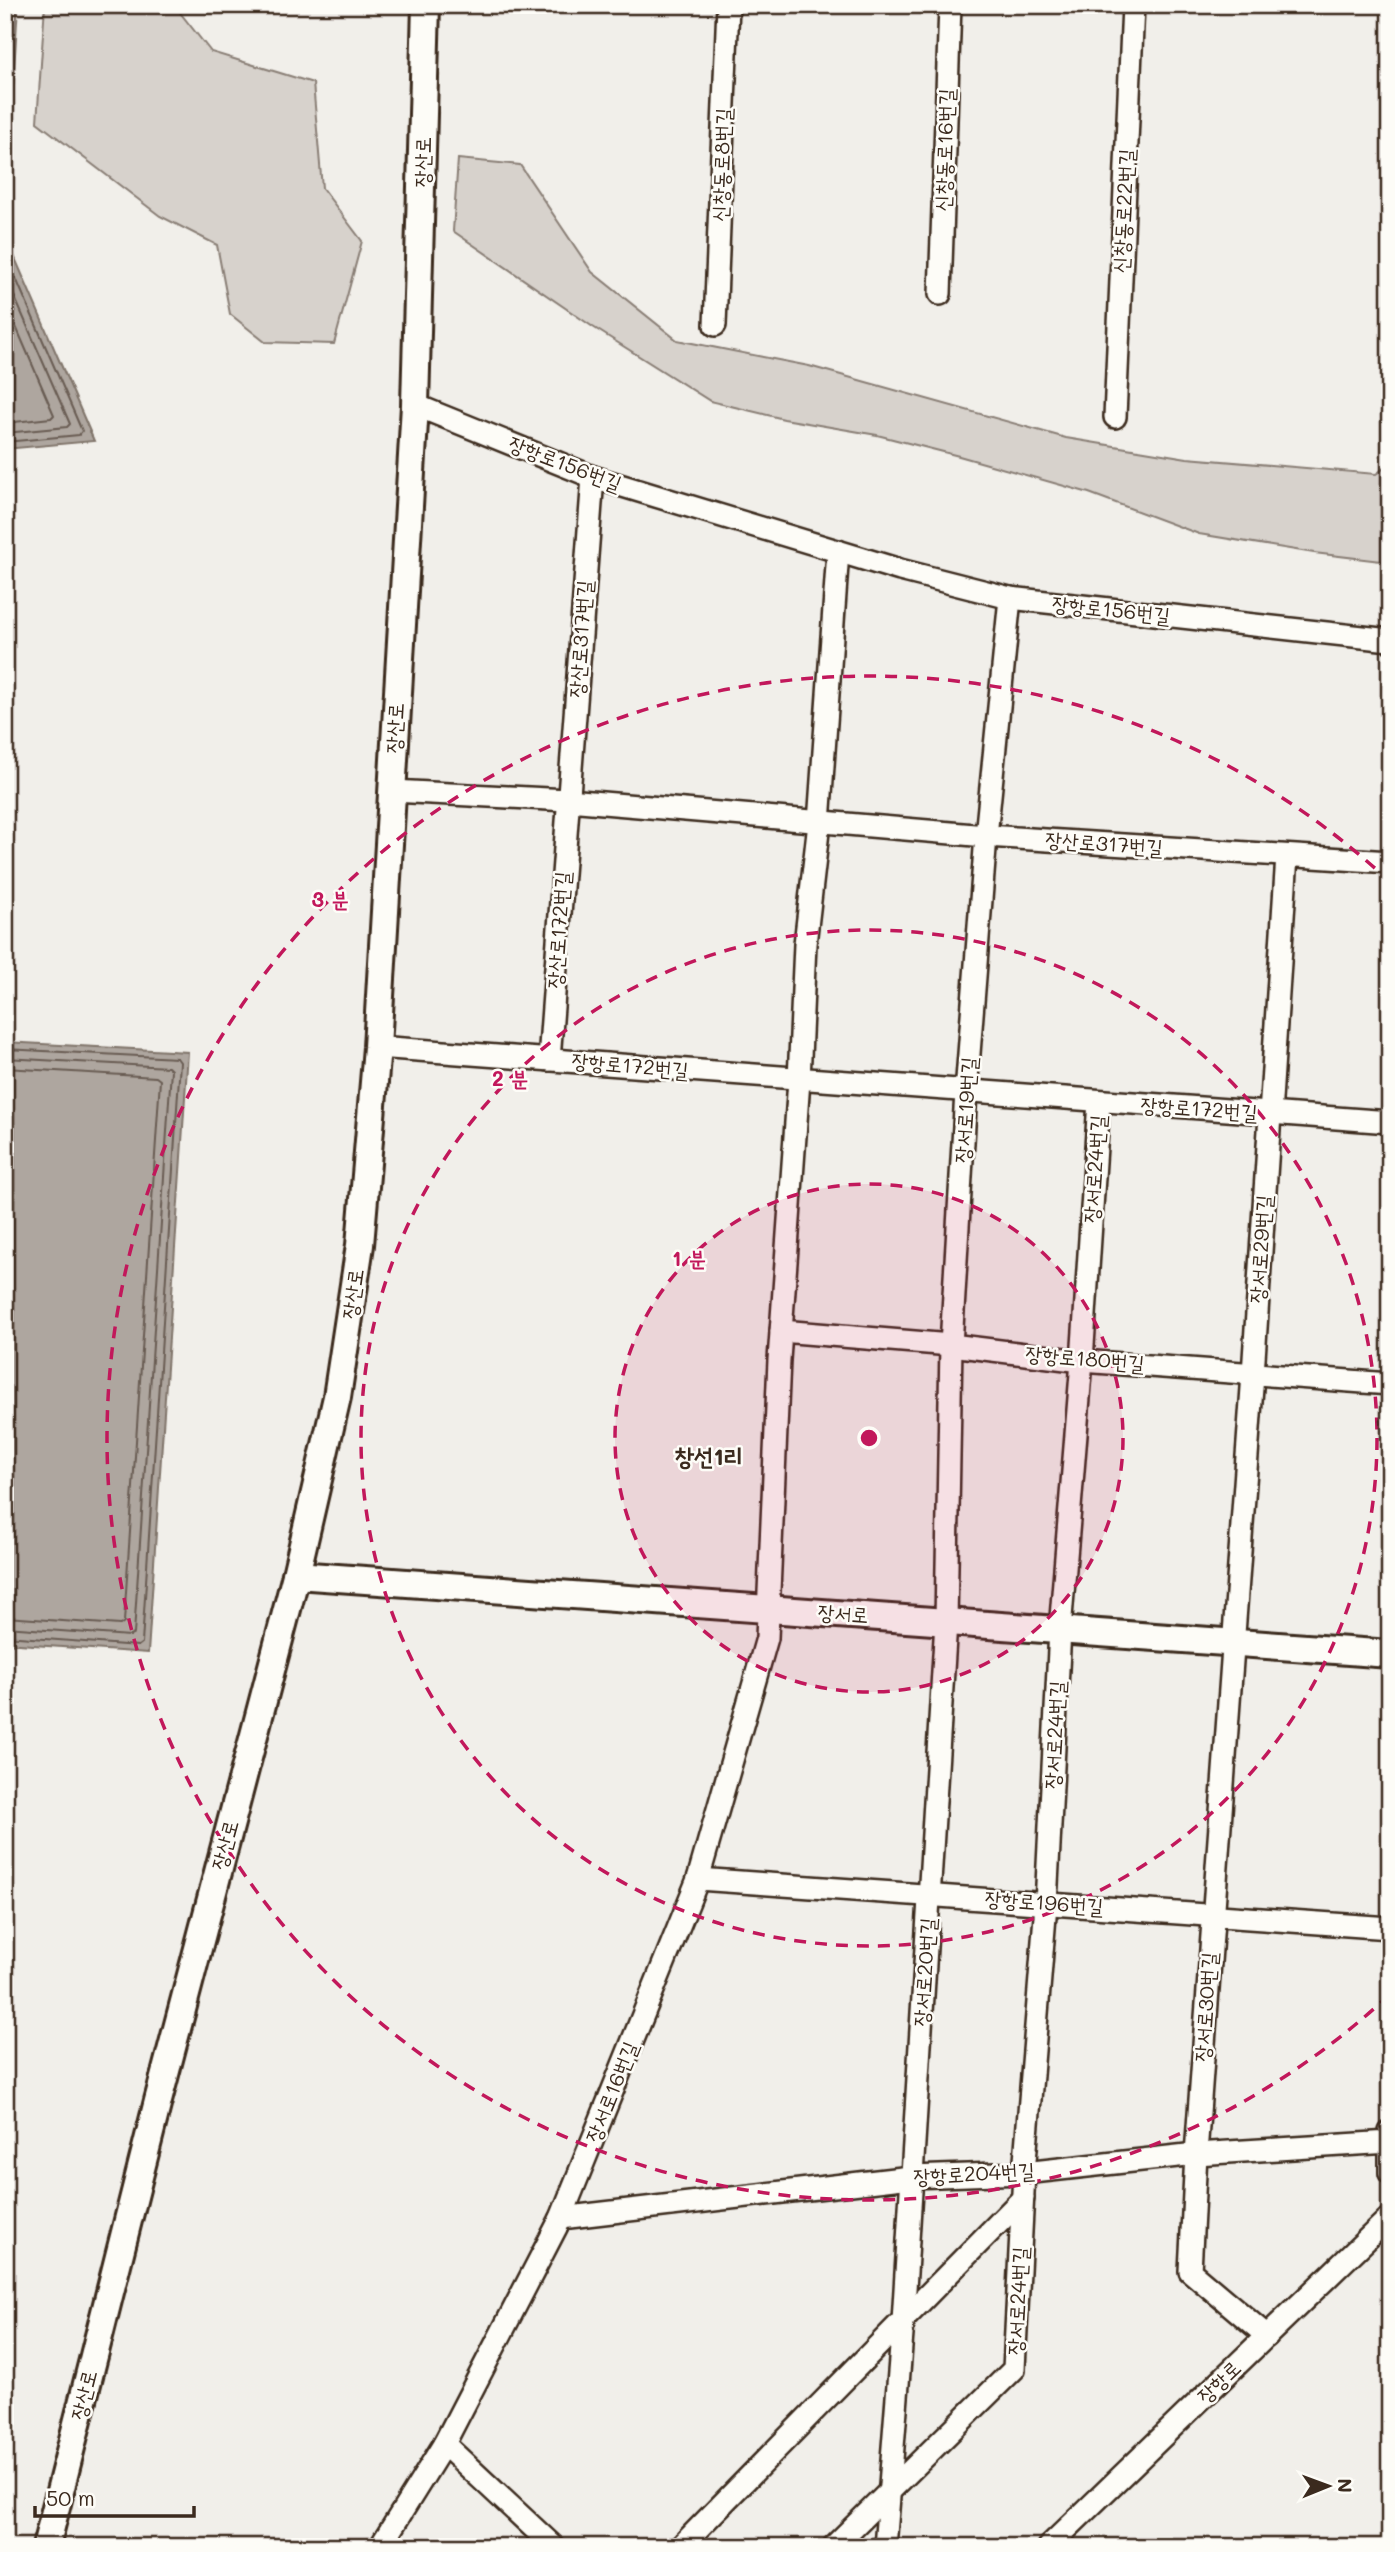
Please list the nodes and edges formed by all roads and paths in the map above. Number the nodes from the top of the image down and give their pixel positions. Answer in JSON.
{"nodes":[{"id":1,"x":426,"y":5,"type":"edge"},
{"id":2,"x":728,"y":5,"type":"edge"},
{"id":3,"x":950,"y":5,"type":"edge"},
{"id":4,"x":1133,"y":5,"type":"edge"},
{"id":5,"x":940,"y":294,"type":"dead end"},
{"id":6,"x":715,"y":325,"type":"dead end"},
{"id":7,"x":415,"y":405,"type":"junction"},
{"id":8,"x":1115,"y":417,"type":"dead end"},
{"id":9,"x":593,"y":477,"type":"junction"},
{"id":10,"x":838,"y":551,"type":"junction"},
{"id":11,"x":1010,"y":598,"type":"junction"},
{"id":12,"x":1390,"y":640,"type":"edge"},
{"id":13,"x":392,"y":790,"type":"junction"},
{"id":14,"x":568,"y":800,"type":"junction"},
{"id":15,"x":819,"y":823,"type":"junction"},
{"id":16,"x":986,"y":836,"type":"junction"},
{"id":17,"x":1287,"y":856,"type":"junction"},
{"id":18,"x":1390,"y":862,"type":"edge"},
{"id":19,"x":377,"y":1046,"type":"junction"},
{"id":20,"x":550,"y":1060,"type":"junction"},
{"id":21,"x":799,"y":1080,"type":"junction"},
{"id":22,"x":966,"y":1092,"type":"junction"},
{"id":23,"x":1099,"y":1101,"type":"junction"},
{"id":24,"x":1269,"y":1114,"type":"junction"},
{"id":25,"x":1390,"y":1122,"type":"edge"},
{"id":26,"x":781,"y":1331,"type":"junction"},
{"id":27,"x":951,"y":1345,"type":"junction"},
{"id":28,"x":1082,"y":1360,"type":"junction"},
{"id":29,"x":1253,"y":1374,"type":"junction"},
{"id":30,"x":1390,"y":1384,"type":"edge"},
{"id":31,"x":296,"y":1575,"type":"junction"},
{"id":32,"x":769,"y":1608,"type":"junction"},
{"id":33,"x":946,"y":1622,"type":"junction"},
{"id":34,"x":1060,"y":1630,"type":"junction"},
{"id":35,"x":1232,"y":1642,"type":"junction"},
{"id":36,"x":1390,"y":1654,"type":"edge"},
{"id":37,"x":698,"y":1879,"type":"junction"},
{"id":38,"x":930,"y":1895,"type":"junction"},
{"id":39,"x":1046,"y":1904,"type":"junction"},
{"id":40,"x":1213,"y":1914,"type":"junction"},
{"id":41,"x":1390,"y":1928,"type":"edge"},
{"id":42,"x":1390,"y":2132,"type":"edge"},
{"id":43,"x":1389,"y":2142,"type":"edge"},
{"id":44,"x":1196,"y":2154,"type":"junction"},
{"id":45,"x":1024,"y":2173,"type":"junction"},
{"id":46,"x":1390,"y":2173,"type":"edge"},
{"id":47,"x":911,"y":2177,"type":"junction"},
{"id":48,"x":1023,"y":2198,"type":"junction"},
{"id":49,"x":1390,"y":2217,"type":"edge"},
{"id":50,"x":561,"y":2218,"type":"junction"},
{"id":51,"x":902,"y":2322,"type":"junction"},
{"id":52,"x":1267,"y":2336,"type":"junction"},
{"id":53,"x":443,"y":2444,"type":"junction"},
{"id":54,"x":890,"y":2488,"type":"junction"},
{"id":55,"x":46,"y":2547,"type":"edge"},
{"id":56,"x":380,"y":2547,"type":"edge"},
{"id":57,"x":554,"y":2547,"type":"edge"},
{"id":58,"x":680,"y":2547,"type":"edge"},
{"id":59,"x":833,"y":2547,"type":"edge"},
{"id":60,"x":884,"y":2547,"type":"edge"},
{"id":61,"x":1048,"y":2547,"type":"edge"}],
"edges":[{"from":1,"to":7,"type":"main road","name":"장산로"},
{"from":2,"to":6,"type":"street","name":"신창동로8번길"},
{"from":3,"to":5,"type":"street","name":"신창동로16번길"},
{"from":4,"to":8,"type":"street","name":"신창동로22번길"},
{"from":7,"to":9,"type":"street","name":"장항로156번길"},
{"from":7,"to":13,"type":"main road","name":"장산로"},
{"from":9,"to":10,"type":"street","name":"장항로156번길"},
{"from":9,"to":14,"type":"street","name":"장산로317번길"},
{"from":10,"to":11,"type":"street","name":"장항로156번길"},
{"from":10,"to":15,"type":"street"},
{"from":11,"to":12,"type":"street","name":"장항로156번길"},
{"from":11,"to":16,"type":"street","name":"장서로19번길"},
{"from":13,"to":14,"type":"street","name":"장산로317번길"},
{"from":13,"to":19,"type":"main road","name":"장산로"},
{"from":14,"to":15,"type":"street","name":"장산로317번길"},
{"from":14,"to":20,"type":"street","name":"장산로172번길"},
{"from":15,"to":16,"type":"street","name":"장산로317번길"},
{"from":15,"to":21,"type":"street"},
{"from":16,"to":17,"type":"street","name":"장산로317번길"},
{"from":16,"to":22,"type":"street","name":"장서로19번길"},
{"from":17,"to":18,"type":"street","name":"장산로317번길"},
{"from":17,"to":24,"type":"street","name":"장서로29번길"},
{"from":19,"to":20,"type":"street","name":"장항로172번길"},
{"from":19,"to":31,"type":"main road","name":"장산로"},
{"from":20,"to":21,"type":"street","name":"장항로172번길"},
{"from":21,"to":22,"type":"street","name":"장항로172번길"},
{"from":21,"to":26,"type":"street","name":"장서로16번길"},
{"from":22,"to":23,"type":"street","name":"장항로172번길"},
{"from":22,"to":27,"type":"street","name":"장서로19번길"},
{"from":23,"to":24,"type":"street","name":"장항로172번길"},
{"from":23,"to":28,"type":"street","name":"장서로24번길"},
{"from":24,"to":25,"type":"street","name":"장항로172번길"},
{"from":24,"to":29,"type":"street","name":"장서로29번길"},
{"from":26,"to":27,"type":"street","name":"장항로180번길"},
{"from":26,"to":32,"type":"street","name":"장서로16번길"},
{"from":27,"to":28,"type":"street","name":"장항로180번길"},
{"from":27,"to":33,"type":"street","name":"장서로19번길"},
{"from":28,"to":29,"type":"street","name":"장항로180번길"},
{"from":28,"to":34,"type":"street","name":"장서로24번길"},
{"from":29,"to":30,"type":"street","name":"장항로180번길"},
{"from":29,"to":35,"type":"street","name":"장서로29번길"},
{"from":31,"to":32,"type":"main road","name":"장서로"},
{"from":31,"to":55,"type":"main road","name":"장산로"},
{"from":32,"to":33,"type":"main road","name":"장서로"},
{"from":32,"to":37,"type":"street","name":"장서로16번길"},
{"from":33,"to":34,"type":"main road","name":"장서로"},
{"from":33,"to":38,"type":"street","name":"장서로20번길"},
{"from":34,"to":35,"type":"main road","name":"장서로"},
{"from":34,"to":39,"type":"street","name":"장서로24번길"},
{"from":35,"to":36,"type":"main road","name":"장서로"},
{"from":35,"to":40,"type":"street","name":"장서로30번길"},
{"from":37,"to":38,"type":"street","name":"장항로196번길"},
{"from":37,"to":50,"type":"street","name":"장서로16번길"},
{"from":38,"to":39,"type":"street","name":"장항로196번길"},
{"from":38,"to":47,"type":"street","name":"장서로20번길"},
{"from":39,"to":40,"type":"street","name":"장항로196번길"},
{"from":39,"to":45,"type":"street","name":"장서로24번길"},
{"from":40,"to":41,"type":"street","name":"장항로196번길"},
{"from":40,"to":44,"type":"street","name":"장서로30번길"},
{"from":42,"to":43,"type":"street"},
{"from":43,"to":44,"type":"street","name":"장항로204번길"},
{"from":43,"to":46,"type":"street"},
{"from":44,"to":45,"type":"street","name":"장항로204번길"},
{"from":44,"to":52,"type":"street","name":"장서로30번길"},
{"from":45,"to":47,"type":"street","name":"장항로204번길"},
{"from":45,"to":48,"type":"street","name":"장서로24번길"},
{"from":47,"to":50,"type":"street","name":"장항로204번길"},
{"from":47,"to":51,"type":"street","name":"장서로20번길"},
{"from":48,"to":51,"type":"street"},
{"from":48,"to":54,"type":"street","name":"장서로24번길"},
{"from":49,"to":52,"type":"street","name":"장항로"},
{"from":50,"to":53,"type":"street","name":"장서로16번길"},
{"from":51,"to":54,"type":"street","name":"장서로20번길"},
{"from":51,"to":58,"type":"street"},
{"from":52,"to":61,"type":"street","name":"장항로"},
{"from":53,"to":56,"type":"street","name":"장서로16번길"},
{"from":53,"to":57,"type":"street"},
{"from":54,"to":59,"type":"street"},
{"from":54,"to":60,"type":"street","name":"장서로20번길"}]}
